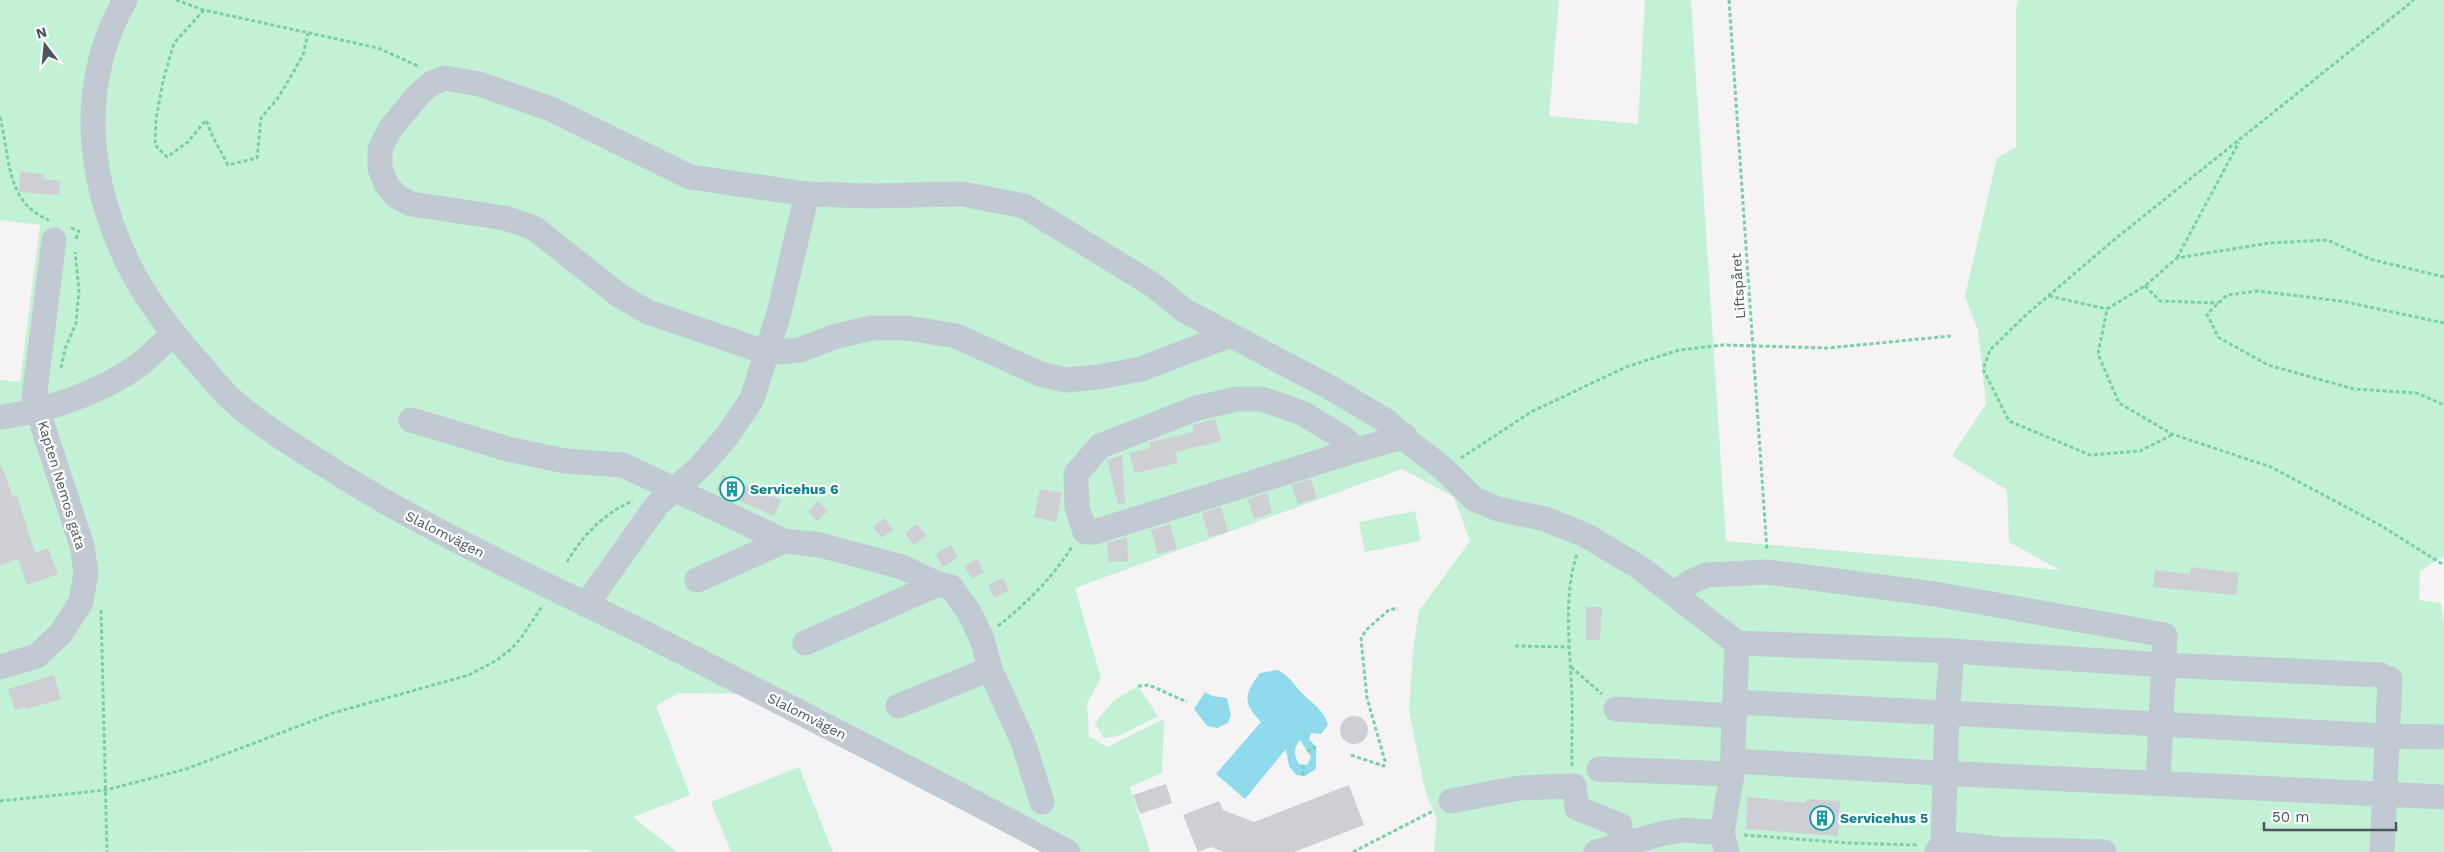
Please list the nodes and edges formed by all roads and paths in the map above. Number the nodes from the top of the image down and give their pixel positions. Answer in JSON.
{"nodes":[{"id":1,"x":125,"y":0,"type":"edge"},
{"id":2,"x":176,"y":0,"type":"edge"},
{"id":3,"x":1729,"y":0,"type":"edge"},
{"id":4,"x":2414,"y":0,"type":"edge"},
{"id":5,"x":204,"y":10,"type":"junction"},
{"id":6,"x":308,"y":33,"type":"junction"},
{"id":7,"x":445,"y":78,"type":"junction"},
{"id":8,"x":2240,"y":140,"type":"junction"},
{"id":9,"x":807,"y":194,"type":"junction"},
{"id":10,"x":54,"y":240,"type":"dead end"},
{"id":11,"x":2177,"y":258,"type":"junction"},
{"id":12,"x":2444,"y":276,"type":"edge"},
{"id":13,"x":2145,"y":286,"type":"junction"},
{"id":14,"x":2048,"y":296,"type":"junction"},
{"id":15,"x":2218,"y":304,"type":"junction"},
{"id":16,"x":2107,"y":309,"type":"junction"},
{"id":17,"x":2444,"y":323,"type":"edge"},
{"id":18,"x":173,"y":334,"type":"junction"},
{"id":19,"x":1230,"y":335,"type":"junction"},
{"id":20,"x":1951,"y":336,"type":"dead end"},
{"id":21,"x":1753,"y":345,"type":"junction"},
{"id":22,"x":768,"y":353,"type":"junction"},
{"id":23,"x":2444,"y":405,"type":"edge"},
{"id":24,"x":38,"y":409,"type":"junction"},
{"id":25,"x":0,"y":417,"type":"edge"},
{"id":26,"x":411,"y":420,"type":"dead end"},
{"id":27,"x":2172,"y":434,"type":"junction"},
{"id":28,"x":1405,"y":436,"type":"junction"},
{"id":29,"x":1357,"y":450,"type":"junction"},
{"id":30,"x":1444,"y":469,"type":"junction"},
{"id":31,"x":677,"y":490,"type":"junction"},
{"id":32,"x":622,"y":506,"type":"dead end"},
{"id":33,"x":1085,"y":532,"type":"junction"},
{"id":34,"x":1585,"y":534,"type":"junction"},
{"id":35,"x":784,"y":541,"type":"junction"},
{"id":36,"x":567,"y":562,"type":"dead end"},
{"id":37,"x":2444,"y":565,"type":"edge"},
{"id":38,"x":1768,"y":572,"type":"junction"},
{"id":39,"x":697,"y":580,"type":"dead end"},
{"id":40,"x":938,"y":584,"type":"junction"},
{"id":41,"x":1674,"y":594,"type":"junction"},
{"id":42,"x":546,"y":600,"type":"dead end"},
{"id":43,"x":101,"y":603,"type":"dead end"},
{"id":44,"x":586,"y":605,"type":"junction"},
{"id":45,"x":1398,"y":609,"type":"dead end"},
{"id":46,"x":982,"y":639,"type":"junction"},
{"id":47,"x":805,"y":643,"type":"dead end"},
{"id":48,"x":1737,"y":643,"type":"junction"},
{"id":49,"x":1515,"y":646,"type":"dead end"},
{"id":50,"x":1568,"y":647,"type":"junction"},
{"id":51,"x":1952,"y":651,"type":"junction"},
{"id":52,"x":2164,"y":665,"type":"junction"},
{"id":53,"x":0,"y":667,"type":"edge"},
{"id":54,"x":1571,"y":667,"type":"junction"},
{"id":55,"x":990,"y":669,"type":"junction"},
{"id":56,"x":1138,"y":686,"type":"dead end"},
{"id":57,"x":1187,"y":702,"type":"dead end"},
{"id":58,"x":898,"y":706,"type":"dead end"},
{"id":59,"x":1616,"y":709,"type":"joint"},
{"id":60,"x":1735,"y":709,"type":"junction"},
{"id":61,"x":1947,"y":712,"type":"junction"},
{"id":62,"x":2161,"y":724,"type":"junction"},
{"id":63,"x":2387,"y":736,"type":"junction"},
{"id":64,"x":2444,"y":737,"type":"edge"},
{"id":65,"x":1316,"y":747,"type":"dead end"},
{"id":66,"x":1307,"y":751,"type":"dead end"},
{"id":67,"x":1351,"y":755,"type":"dead end"},
{"id":68,"x":1303,"y":765,"type":"dead end"},
{"id":69,"x":1733,"y":768,"type":"junction"},
{"id":70,"x":1598,"y":769,"type":"dead end"},
{"id":71,"x":1947,"y":774,"type":"junction"},
{"id":72,"x":1303,"y":776,"type":"dead end"},
{"id":73,"x":2158,"y":784,"type":"junction"},
{"id":74,"x":1574,"y":786,"type":"junction"},
{"id":75,"x":106,"y":790,"type":"junction"},
{"id":76,"x":2384,"y":794,"type":"junction"},
{"id":77,"x":2444,"y":797,"type":"edge"},
{"id":78,"x":0,"y":801,"type":"edge"},
{"id":79,"x":1451,"y":801,"type":"dead end"},
{"id":80,"x":1042,"y":802,"type":"dead end"},
{"id":81,"x":1422,"y":817,"type":"dead end"},
{"id":82,"x":1724,"y":842,"type":"edge"},
{"id":83,"x":1940,"y":848,"type":"edge"},
{"id":84,"x":1621,"y":849,"type":"edge"},
{"id":85,"x":1058,"y":850,"type":"edge"},
{"id":86,"x":2000,"y":851,"type":"edge"},
{"id":87,"x":107,"y":852,"type":"edge"},
{"id":88,"x":1353,"y":852,"type":"edge"},
{"id":89,"x":1596,"y":852,"type":"edge"},
{"id":90,"x":2104,"y":852,"type":"edge"},
{"id":91,"x":2382,"y":852,"type":"edge"}],
"edges":[{"from":1,"to":18,"type":"street","name":"Slalomvägen"},
{"from":2,"to":5,"type":"path"},
{"from":3,"to":21,"type":"path","name":"Liftspåret"},
{"from":4,"to":8,"type":"path"},
{"from":5,"to":6,"type":"path"},
{"from":5,"to":6,"type":"path"},
{"from":6,"to":7,"type":"path"},
{"from":7,"to":9,"type":"street"},
{"from":7,"to":22,"type":"street"},
{"from":8,"to":11,"type":"path"},
{"from":8,"to":14,"type":"path"},
{"from":9,"to":19,"type":"street"},
{"from":9,"to":22,"type":"street"},
{"from":10,"to":24,"type":"street","name":"Kapten Nemos gata"},
{"from":11,"to":12,"type":"path"},
{"from":11,"to":13,"type":"path"},
{"from":13,"to":15,"type":"path"},
{"from":13,"to":16,"type":"path"},
{"from":14,"to":16,"type":"path"},
{"from":14,"to":27,"type":"path"},
{"from":15,"to":17,"type":"path"},
{"from":15,"to":23,"type":"path"},
{"from":16,"to":27,"type":"path"},
{"from":18,"to":24,"type":"street"},
{"from":18,"to":44,"type":"street","name":"Slalomvägen"},
{"from":19,"to":22,"type":"street"},
{"from":19,"to":28,"type":"street"},
{"from":20,"to":21,"type":"path"},
{"from":21,"to":30,"type":"path"},
{"from":21,"to":38,"type":"path","name":"Liftspåret"},
{"from":22,"to":31,"type":"street"},
{"from":24,"to":25,"type":"street"},
{"from":24,"to":53,"type":"street","name":"Kapten Nemos gata"},
{"from":26,"to":31,"type":"street"},
{"from":27,"to":37,"type":"path"},
{"from":28,"to":29,"type":"street"},
{"from":28,"to":30,"type":"street"},
{"from":29,"to":33,"type":"street"},
{"from":29,"to":33,"type":"street"},
{"from":30,"to":34,"type":"street"},
{"from":31,"to":35,"type":"street"},
{"from":31,"to":44,"type":"street"},
{"from":32,"to":36,"type":"path"},
{"from":33,"to":46,"type":"path"},
{"from":34,"to":41,"type":"street"},
{"from":34,"to":50,"type":"path"},
{"from":35,"to":39,"type":"street"},
{"from":35,"to":40,"type":"street"},
{"from":38,"to":41,"type":"street"},
{"from":38,"to":52,"type":"street"},
{"from":40,"to":46,"type":"street"},
{"from":40,"to":47,"type":"street"},
{"from":41,"to":48,"type":"street"},
{"from":42,"to":75,"type":"path"},
{"from":43,"to":75,"type":"path"},
{"from":44,"to":85,"type":"street","name":"Slalomvägen"},
{"from":45,"to":67,"type":"path"},
{"from":46,"to":55,"type":"street"},
{"from":48,"to":51,"type":"street"},
{"from":48,"to":60,"type":"street"},
{"from":49,"to":50,"type":"path"},
{"from":50,"to":54,"type":"path"},
{"from":51,"to":52,"type":"street"},
{"from":51,"to":61,"type":"street"},
{"from":52,"to":62,"type":"street"},
{"from":52,"to":63,"type":"street"},
{"from":54,"to":59,"type":"path"},
{"from":54,"to":74,"type":"path"},
{"from":55,"to":58,"type":"street"},
{"from":55,"to":80,"type":"street"},
{"from":56,"to":57,"type":"path"},
{"from":59,"to":60,"type":"street"},
{"from":60,"to":61,"type":"street"},
{"from":60,"to":69,"type":"street"},
{"from":61,"to":62,"type":"street"},
{"from":61,"to":71,"type":"street"},
{"from":62,"to":63,"type":"street"},
{"from":62,"to":73,"type":"street"},
{"from":63,"to":64,"type":"street"},
{"from":63,"to":76,"type":"street"},
{"from":65,"to":66,"type":"path"},
{"from":68,"to":72,"type":"path"},
{"from":69,"to":70,"type":"street"},
{"from":69,"to":71,"type":"street"},
{"from":69,"to":82,"type":"street"},
{"from":71,"to":73,"type":"street"},
{"from":71,"to":83,"type":"street"},
{"from":73,"to":76,"type":"street"},
{"from":74,"to":79,"type":"street"},
{"from":74,"to":84,"type":"street"},
{"from":75,"to":78,"type":"path"},
{"from":75,"to":87,"type":"path"},
{"from":76,"to":77,"type":"street"},
{"from":76,"to":91,"type":"street"},
{"from":81,"to":88,"type":"path"},
{"from":82,"to":83,"type":"path"},
{"from":82,"to":84,"type":"street"},
{"from":83,"to":86,"type":"street"},
{"from":84,"to":89,"type":"street"},
{"from":86,"to":90,"type":"street"}]}
